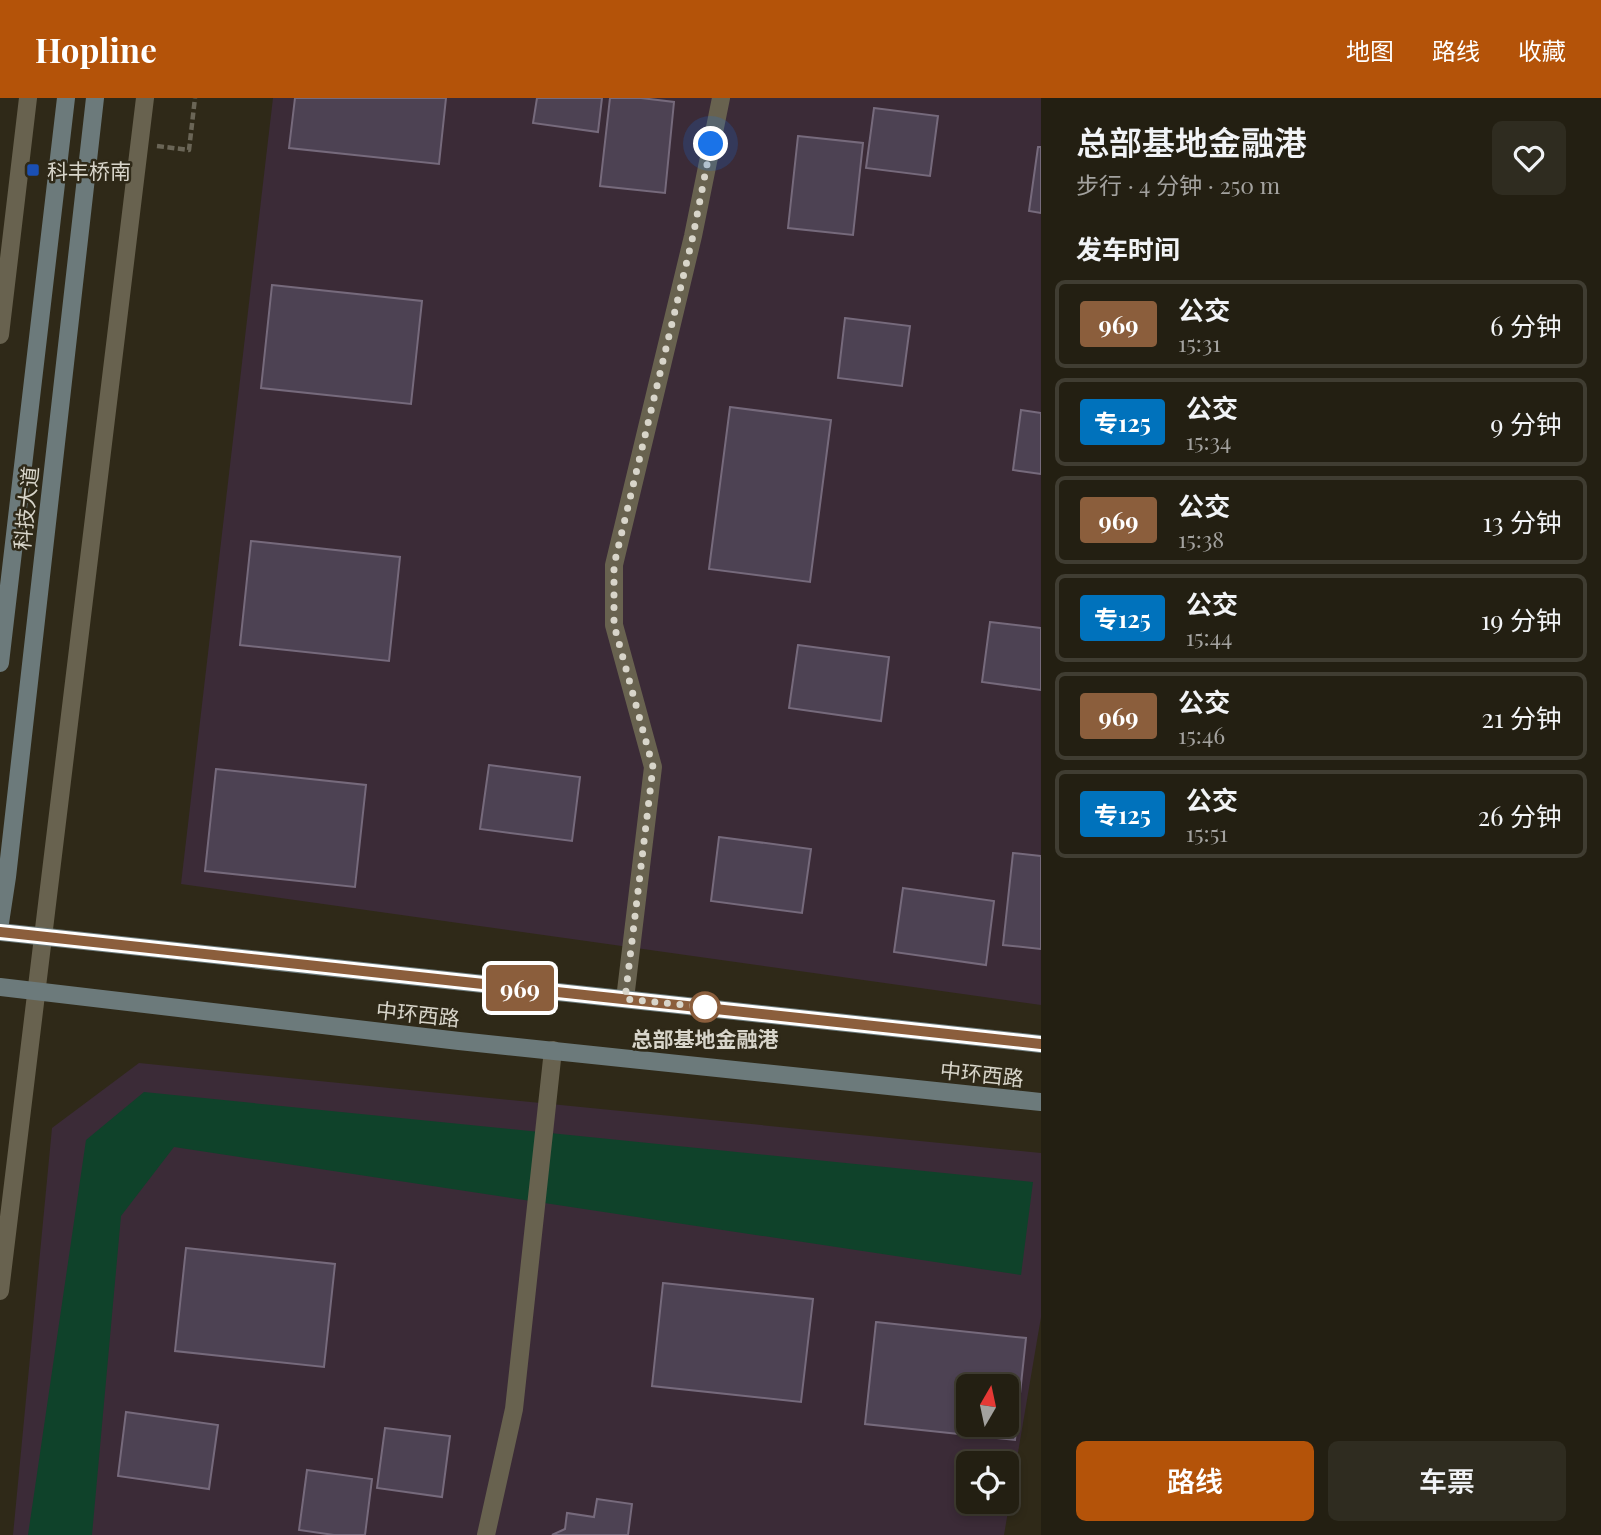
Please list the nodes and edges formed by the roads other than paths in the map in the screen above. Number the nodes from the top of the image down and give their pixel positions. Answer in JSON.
{"nodes":[{"id":1,"x":29,"y":98,"type":"edge"},
{"id":2,"x":66,"y":98,"type":"edge"},
{"id":3,"x":95,"y":98,"type":"edge"},
{"id":4,"x":145,"y":98,"type":"edge"},
{"id":5,"x":720,"y":98,"type":"edge"},
{"id":6,"x":0,"y":335,"type":"edge"},
{"id":7,"x":0,"y":663,"type":"edge"},
{"id":8,"x":0,"y":923,"type":"edge"},
{"id":9,"x":0,"y":932,"type":"edge"},
{"id":10,"x":44,"y":937,"type":"junction"},
{"id":11,"x":0,"y":987,"type":"edge"},
{"id":12,"x":37,"y":992,"type":"junction"},
{"id":13,"x":625,"y":999,"type":"junction"},
{"id":14,"x":1041,"y":1044,"type":"edge"},
{"id":15,"x":553,"y":1050,"type":"junction"},
{"id":16,"x":1041,"y":1102,"type":"edge"},
{"id":17,"x":0,"y":1291,"type":"edge"},
{"id":18,"x":486,"y":1535,"type":"edge"}],
"edges":[{"from":1,"to":6,"type":"street"},
{"from":2,"to":7,"type":"street","name":"科技大道"},
{"from":3,"to":8,"type":"street","name":"科技大道"},
{"from":4,"to":10,"type":"street"},
{"from":5,"to":13,"type":"street"},
{"from":9,"to":10,"type":"street","name":"中环西路"},
{"from":10,"to":12,"type":"street"},
{"from":10,"to":13,"type":"street","name":"中环西路"},
{"from":11,"to":12,"type":"street","name":"中环西路"},
{"from":12,"to":15,"type":"street","name":"中环西路"},
{"from":12,"to":17,"type":"street"},
{"from":13,"to":14,"type":"street","name":"中环西路"},
{"from":15,"to":16,"type":"street","name":"中环西路"},
{"from":15,"to":18,"type":"street"}]}
